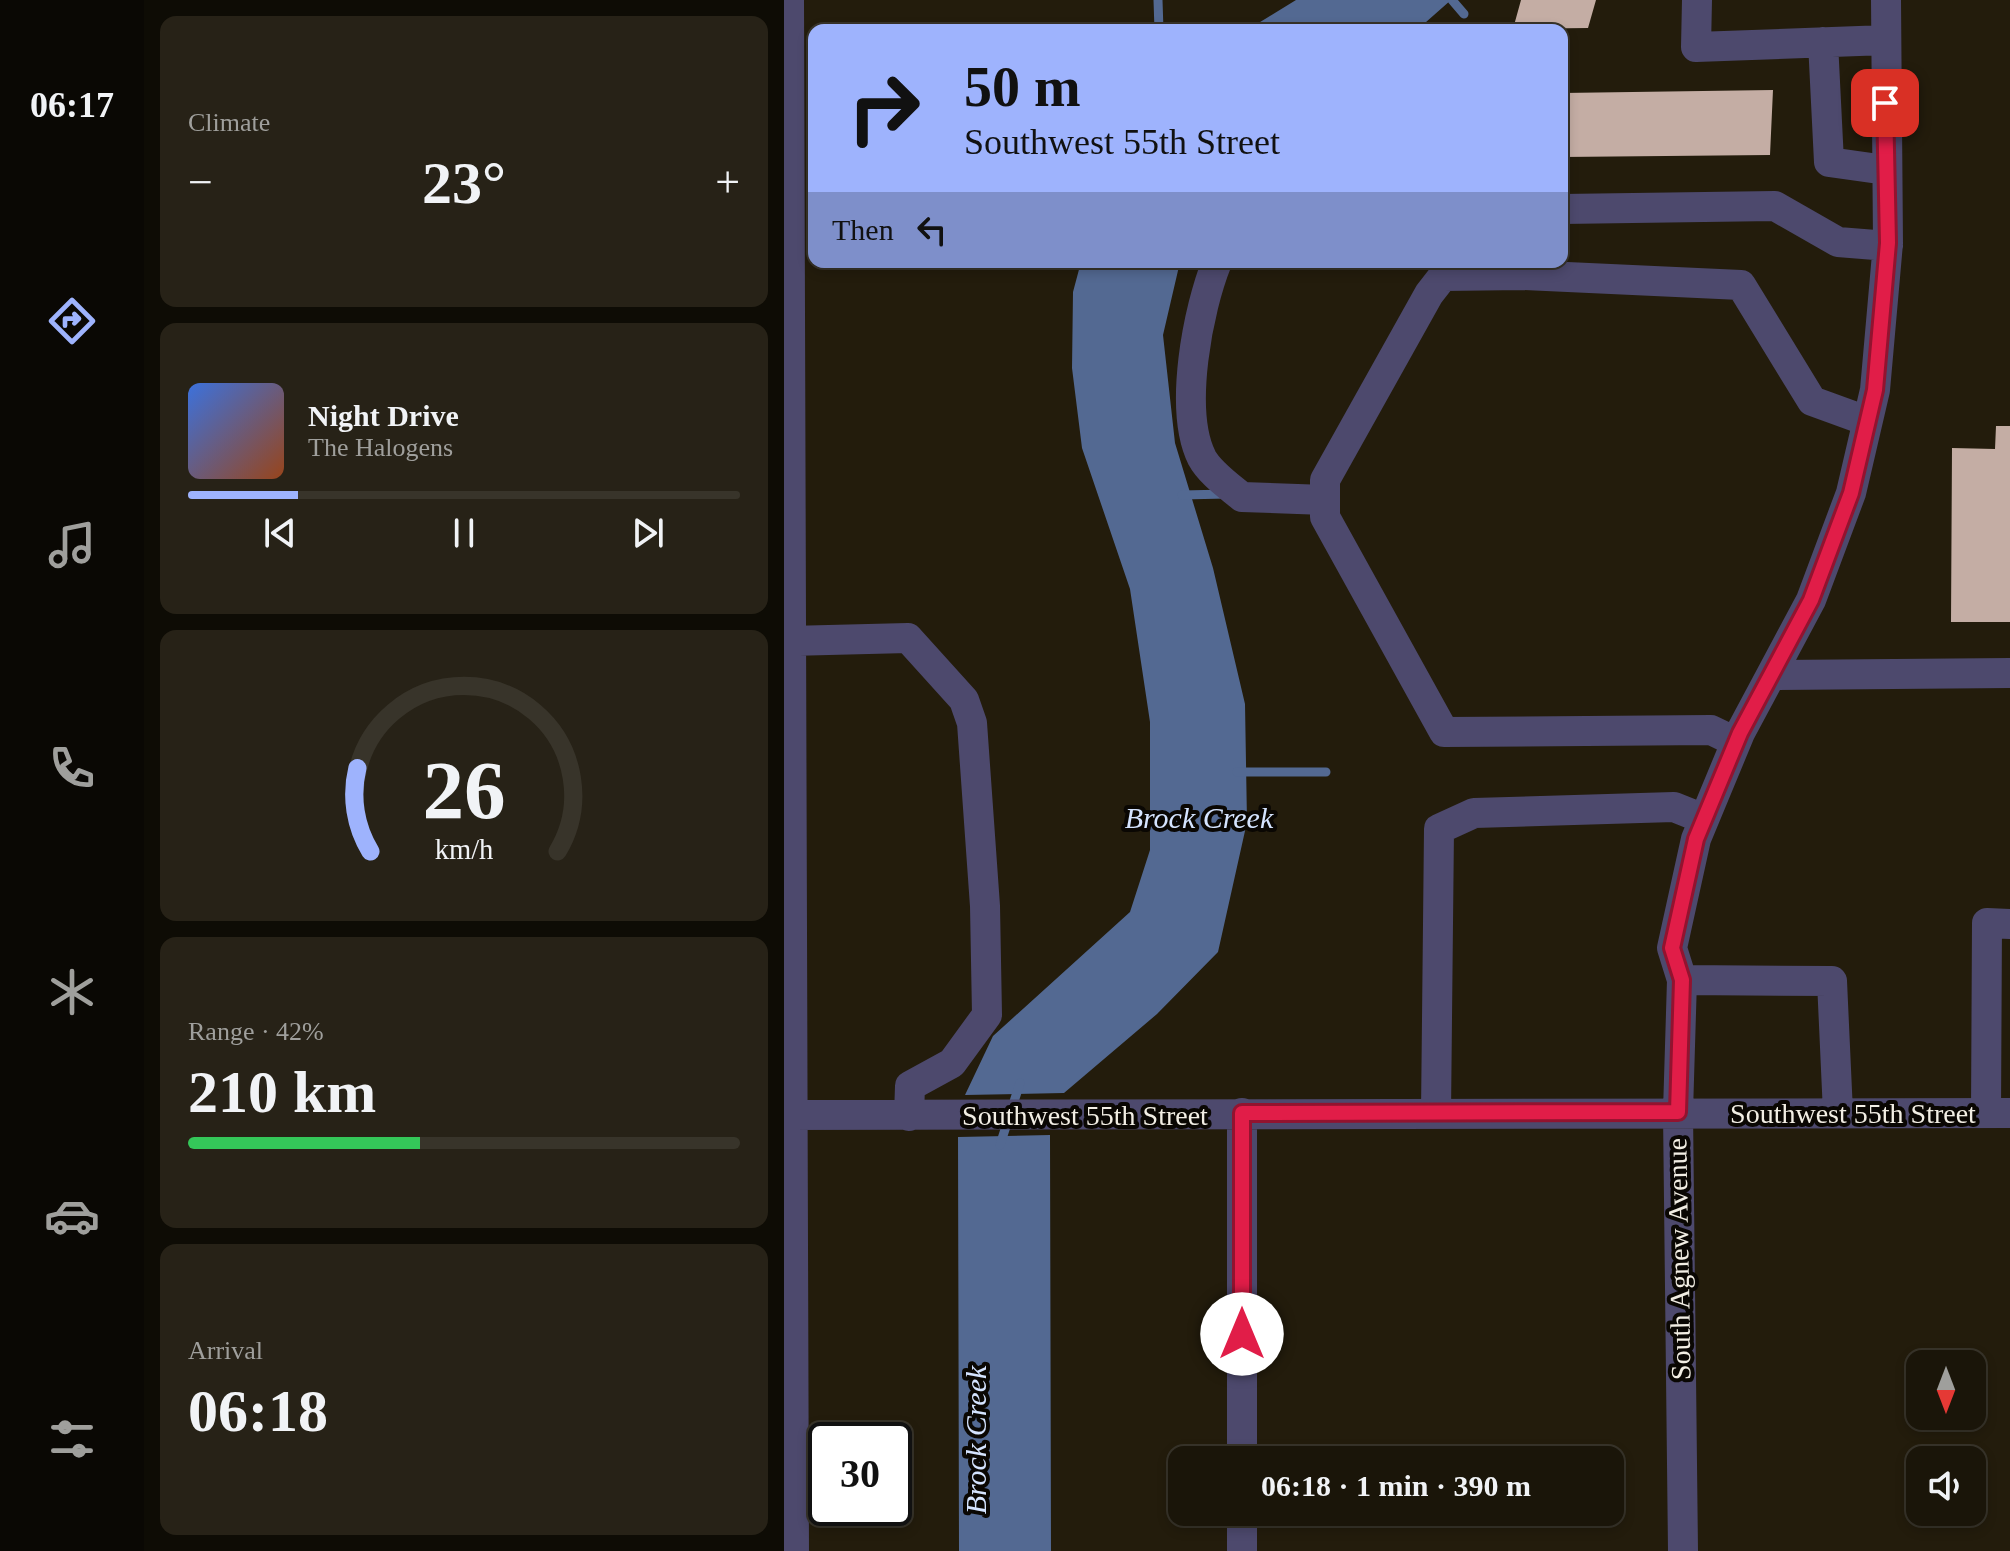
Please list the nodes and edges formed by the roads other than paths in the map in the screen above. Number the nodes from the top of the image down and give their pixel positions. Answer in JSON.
{"nodes":[{"id":1,"x":789,"y":0,"type":"edge"},
{"id":2,"x":1697,"y":0,"type":"edge"},
{"id":3,"x":1886,"y":0,"type":"edge"},
{"id":4,"x":1886,"y":40,"type":"junction"},
{"id":5,"x":1823,"y":42,"type":"junction"},
{"id":6,"x":1886,"y":170,"type":"junction"},
{"id":7,"x":786,"y":202,"type":"edge"},
{"id":8,"x":1568,"y":209,"type":"edge"},
{"id":9,"x":1888,"y":246,"type":"junction"},
{"id":10,"x":1215,"y":268,"type":"edge"},
{"id":11,"x":1434,"y":269,"type":"edge"},
{"id":12,"x":1867,"y":421,"type":"junction"},
{"id":13,"x":786,"y":441,"type":"edge"},
{"id":14,"x":1325,"y":500,"type":"junction"},
{"id":15,"x":787,"y":651,"type":"edge"},
{"id":16,"x":2010,"y":673,"type":"edge"},
{"id":17,"x":1772,"y":675,"type":"junction"},
{"id":18,"x":1736,"y":742,"type":"junction"},
{"id":19,"x":1704,"y":819,"type":"junction"},
{"id":20,"x":786,"y":841,"type":"edge"},
{"id":21,"x":2010,"y":924,"type":"edge"},
{"id":22,"x":1682,"y":980,"type":"junction"},
{"id":23,"x":1678,"y":1112,"type":"junction"},
{"id":24,"x":1242,"y":1113,"type":"junction"},
{"id":25,"x":1436,"y":1113,"type":"junction"},
{"id":26,"x":1838,"y":1113,"type":"junction"},
{"id":27,"x":1998,"y":1113,"type":"edge"},
{"id":28,"x":788,"y":1115,"type":"edge"},
{"id":29,"x":909,"y":1116,"type":"junction"},
{"id":30,"x":1242,"y":1446,"type":"edge"},
{"id":31,"x":1242,"y":1526,"type":"edge"},
{"id":32,"x":794,"y":1551,"type":"edge"},
{"id":33,"x":1242,"y":1551,"type":"edge"},
{"id":34,"x":1683,"y":1551,"type":"edge"}],
"edges":[{"from":1,"to":7,"type":"street"},
{"from":2,"to":5,"type":"street"},
{"from":3,"to":4,"type":"street","name":"South Agnew Avenue"},
{"from":4,"to":5,"type":"street"},
{"from":4,"to":6,"type":"street","name":"South Agnew Avenue"},
{"from":5,"to":6,"type":"street"},
{"from":6,"to":9,"type":"street","name":"South Agnew Avenue"},
{"from":7,"to":13,"type":"street"},
{"from":8,"to":9,"type":"street"},
{"from":9,"to":12,"type":"street","name":"South Agnew Avenue"},
{"from":10,"to":14,"type":"street"},
{"from":11,"to":12,"type":"street"},
{"from":11,"to":14,"type":"street"},
{"from":12,"to":17,"type":"street","name":"South Agnew Avenue"},
{"from":13,"to":15,"type":"street"},
{"from":14,"to":18,"type":"street"},
{"from":15,"to":20,"type":"street"},
{"from":15,"to":29,"type":"street"},
{"from":16,"to":17,"type":"street"},
{"from":17,"to":18,"type":"street","name":"South Agnew Avenue"},
{"from":18,"to":19,"type":"street","name":"South Agnew Avenue"},
{"from":19,"to":22,"type":"street","name":"South Agnew Avenue"},
{"from":19,"to":25,"type":"street"},
{"from":20,"to":28,"type":"street"},
{"from":21,"to":27,"type":"street"},
{"from":22,"to":23,"type":"street","name":"South Agnew Avenue"},
{"from":22,"to":26,"type":"street"},
{"from":23,"to":25,"type":"street","name":"Southwest 55th Street"},
{"from":23,"to":26,"type":"street","name":"Southwest 55th Street"},
{"from":23,"to":34,"type":"street","name":"South Agnew Avenue"},
{"from":24,"to":25,"type":"street","name":"Southwest 55th Street"},
{"from":24,"to":29,"type":"street","name":"Southwest 55th Street"},
{"from":24,"to":30,"type":"street"},
{"from":26,"to":27,"type":"street","name":"Southwest 55th Street"},
{"from":28,"to":29,"type":"street","name":"Southwest 55th Street"},
{"from":28,"to":32,"type":"street"},
{"from":31,"to":33,"type":"street"}]}
